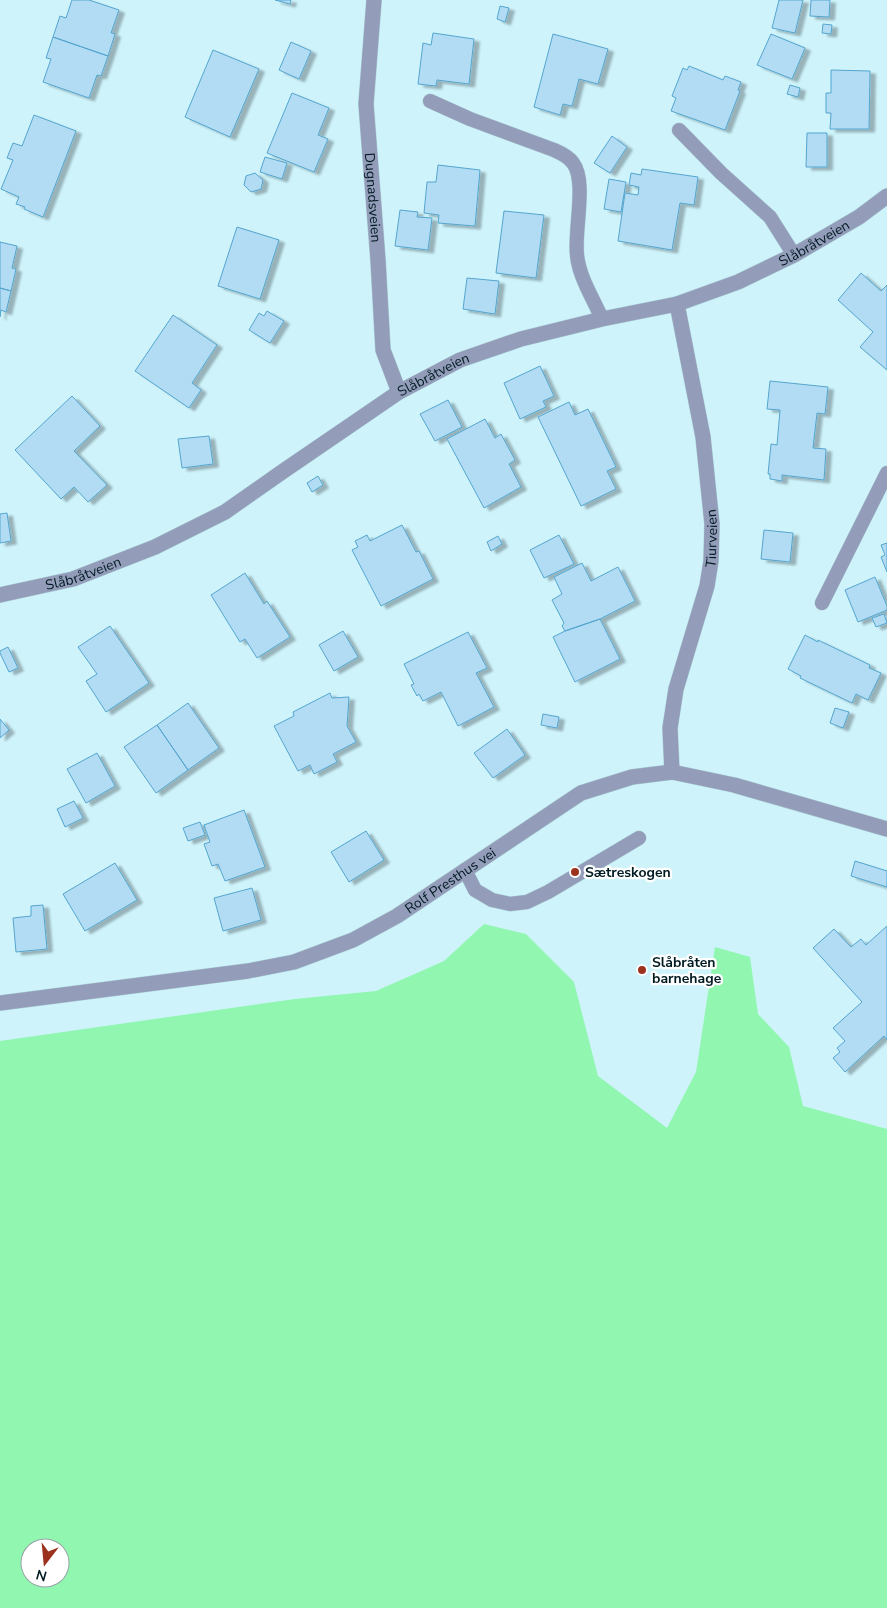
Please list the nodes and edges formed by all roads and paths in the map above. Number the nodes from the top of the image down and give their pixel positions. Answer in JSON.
{"nodes":[{"id":1,"x":374,"y":0,"type":"edge"},
{"id":2,"x":430,"y":101,"type":"dead end"},
{"id":3,"x":679,"y":130,"type":"dead end"},
{"id":4,"x":887,"y":196,"type":"edge"},
{"id":5,"x":794,"y":255,"type":"junction"},
{"id":6,"x":677,"y":304,"type":"junction"},
{"id":7,"x":602,"y":319,"type":"junction"},
{"id":8,"x":399,"y":392,"type":"junction"},
{"id":9,"x":887,"y":473,"type":"edge"},
{"id":10,"x":0,"y":595,"type":"edge"},
{"id":11,"x":822,"y":603,"type":"dead end"},
{"id":12,"x":672,"y":772,"type":"junction"},
{"id":13,"x":887,"y":828,"type":"edge"},
{"id":14,"x":639,"y":838,"type":"dead end"},
{"id":15,"x":465,"y":870,"type":"junction"},
{"id":16,"x":0,"y":1003,"type":"edge"}],
"edges":[{"from":1,"to":8,"type":"street","name":"Dugnadsveien"},
{"from":2,"to":7,"type":"lane"},
{"from":3,"to":5,"type":"lane"},
{"from":4,"to":5,"type":"street","name":"Slåbråtveien"},
{"from":5,"to":6,"type":"street","name":"Slåbråtveien"},
{"from":6,"to":7,"type":"street","name":"Slåbråtveien"},
{"from":6,"to":12,"type":"street","name":"Tiurveien"},
{"from":7,"to":8,"type":"street","name":"Slåbråtveien"},
{"from":8,"to":10,"type":"street","name":"Slåbråtveien"},
{"from":9,"to":11,"type":"lane"},
{"from":12,"to":13,"type":"street","name":"Rolf Presthus vei"},
{"from":12,"to":15,"type":"street","name":"Rolf Presthus vei"},
{"from":14,"to":15,"type":"lane"},
{"from":15,"to":16,"type":"street","name":"Rolf Presthus vei"}]}
